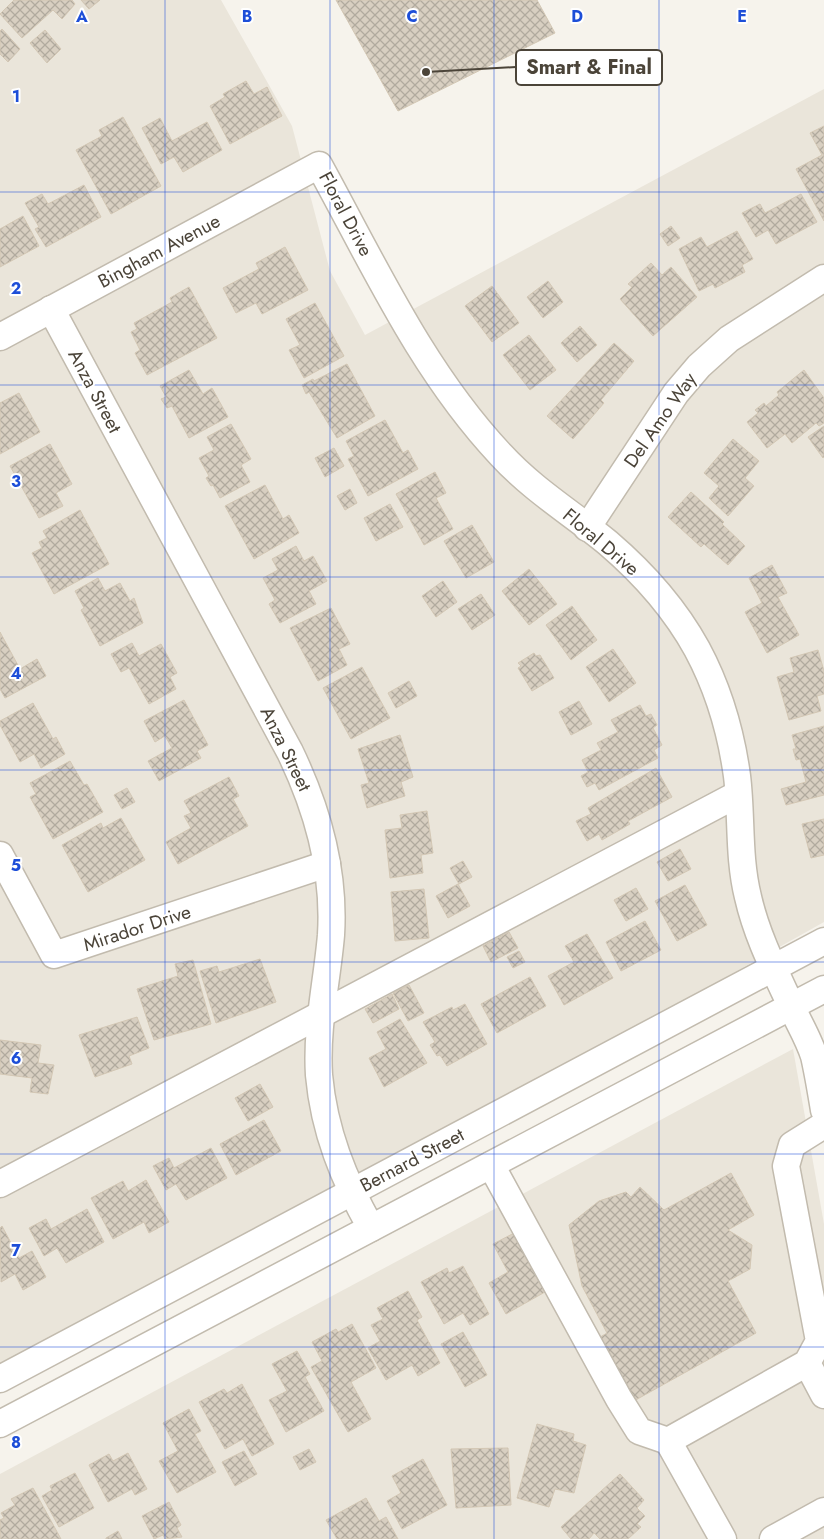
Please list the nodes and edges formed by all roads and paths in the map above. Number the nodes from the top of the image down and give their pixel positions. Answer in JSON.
{"nodes":[{"id":1,"x":319,"y":165,"type":"joint"},
{"id":2,"x":824,"y":278,"type":"edge"},
{"id":3,"x":51,"y":309,"type":"junction"},
{"id":4,"x":0,"y":336,"type":"edge"},
{"id":5,"x":587,"y":528,"type":"junction"},
{"id":6,"x":738,"y":794,"type":"junction"},
{"id":7,"x":0,"y":855,"type":"edge"},
{"id":8,"x":327,"y":864,"type":"junction"},
{"id":9,"x":824,"y":941,"type":"edge"},
{"id":10,"x":773,"y":968,"type":"junction"},
{"id":11,"x":824,"y":989,"type":"edge"},
{"id":12,"x":791,"y":1006,"type":"junction"},
{"id":13,"x":320,"y":1015,"type":"junction"},
{"id":14,"x":824,"y":1110,"type":"edge"},
{"id":15,"x":824,"y":1124,"type":"edge"},
{"id":16,"x":491,"y":1165,"type":"junction"},
{"id":17,"x":0,"y":1184,"type":"edge"},
{"id":18,"x":351,"y":1192,"type":"junction"},
{"id":19,"x":371,"y":1228,"type":"junction"},
{"id":20,"x":807,"y":1363,"type":"junction"},
{"id":21,"x":0,"y":1380,"type":"edge"},
{"id":22,"x":824,"y":1395,"type":"edge"},
{"id":23,"x":0,"y":1424,"type":"edge"},
{"id":24,"x":668,"y":1441,"type":"junction"},
{"id":25,"x":824,"y":1511,"type":"edge"},
{"id":26,"x":723,"y":1539,"type":"edge"},
{"id":27,"x":773,"y":1539,"type":"edge"}],
"edges":[{"from":1,"to":3,"type":"street","name":"Bingham Avenue"},
{"from":1,"to":5,"type":"street","name":"Floral Drive"},
{"from":2,"to":5,"type":"street","name":"Del Amo Way"},
{"from":3,"to":4,"type":"street","name":"Bingham Avenue"},
{"from":3,"to":8,"type":"street","name":"Anza Street"},
{"from":5,"to":6,"type":"street","name":"Floral Drive"},
{"from":6,"to":10,"type":"street","name":"Floral Drive"},
{"from":6,"to":13,"type":"street"},
{"from":7,"to":8,"type":"street","name":"Mirador Drive"},
{"from":8,"to":13,"type":"street","name":"Anza Street"},
{"from":9,"to":10,"type":"street","name":"Bernard Street"},
{"from":10,"to":12,"type":"street","name":"Floral Drive"},
{"from":10,"to":18,"type":"street","name":"Bernard Street"},
{"from":11,"to":12,"type":"street"},
{"from":12,"to":14,"type":"street","name":"Floral Drive"},
{"from":12,"to":16,"type":"street"},
{"from":13,"to":17,"type":"street"},
{"from":13,"to":18,"type":"street","name":"Anza Street"},
{"from":15,"to":20,"type":"street"},
{"from":16,"to":19,"type":"street"},
{"from":16,"to":24,"type":"street"},
{"from":18,"to":19,"type":"street","name":"Anza Street"},
{"from":18,"to":21,"type":"street","name":"Bernard Street"},
{"from":19,"to":23,"type":"street"},
{"from":20,"to":22,"type":"street"},
{"from":20,"to":24,"type":"street"},
{"from":24,"to":26,"type":"street"},
{"from":25,"to":27,"type":"street"}]}
